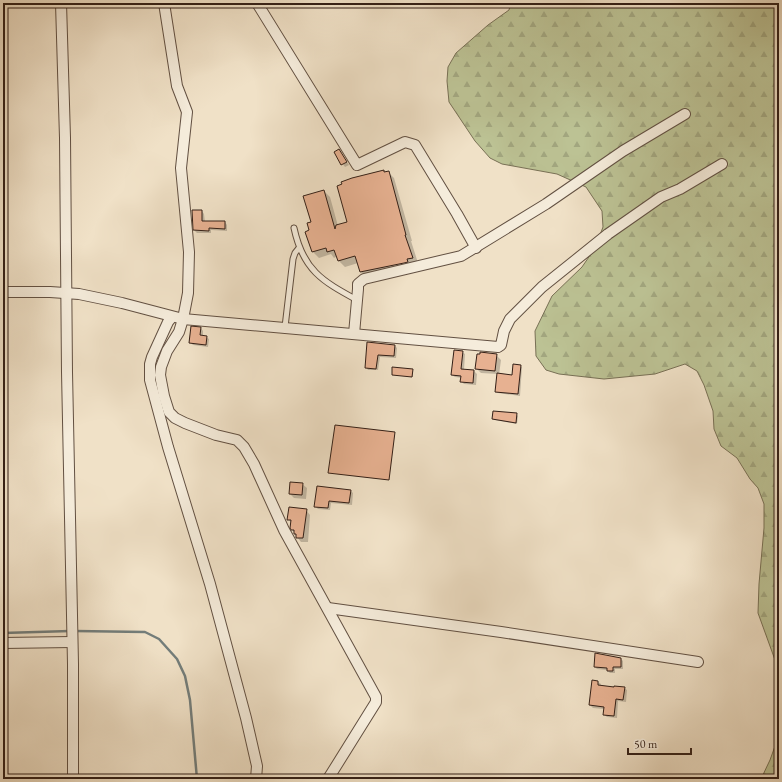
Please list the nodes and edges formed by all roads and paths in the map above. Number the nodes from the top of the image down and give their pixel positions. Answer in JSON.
{"nodes":[{"id":1,"x":61,"y":3,"type":"edge"},
{"id":2,"x":164,"y":3,"type":"edge"},
{"id":3,"x":257,"y":3,"type":"edge"},
{"id":4,"x":685,"y":114,"type":"dead end"},
{"id":5,"x":722,"y":164,"type":"dead end"},
{"id":6,"x":294,"y":228,"type":"dead end"},
{"id":7,"x":299,"y":248,"type":"junction"},
{"id":8,"x":476,"y":248,"type":"junction"},
{"id":9,"x":3,"y":292,"type":"edge"},
{"id":10,"x":66,"y":293,"type":"junction"},
{"id":11,"x":357,"y":300,"type":"junction"},
{"id":12,"x":172,"y":317,"type":"junction"},
{"id":13,"x":183,"y":319,"type":"junction"},
{"id":14,"x":285,"y":328,"type":"junction"},
{"id":15,"x":354,"y":334,"type":"junction"},
{"id":16,"x":328,"y":608,"type":"junction"},
{"id":17,"x":72,"y":642,"type":"junction"},
{"id":18,"x":3,"y":643,"type":"edge"},
{"id":19,"x":698,"y":662,"type":"dead end"},
{"id":20,"x":73,"y":779,"type":"edge"},
{"id":21,"x":256,"y":779,"type":"edge"},
{"id":22,"x":328,"y":779,"type":"edge"}],
"edges":[{"from":1,"to":10,"type":"street"},
{"from":2,"to":13,"type":"street"},
{"from":3,"to":8,"type":"street"},
{"from":4,"to":8,"type":"street"},
{"from":5,"to":15,"type":"street"},
{"from":6,"to":7,"type":"lane"},
{"from":7,"to":11,"type":"lane"},
{"from":7,"to":14,"type":"lane"},
{"from":8,"to":11,"type":"street"},
{"from":9,"to":10,"type":"street"},
{"from":10,"to":12,"type":"street"},
{"from":10,"to":17,"type":"street"},
{"from":11,"to":15,"type":"street"},
{"from":12,"to":13,"type":"street"},
{"from":12,"to":21,"type":"street"},
{"from":13,"to":14,"type":"street"},
{"from":13,"to":16,"type":"street"},
{"from":14,"to":15,"type":"street"},
{"from":16,"to":19,"type":"street"},
{"from":16,"to":22,"type":"street"},
{"from":17,"to":18,"type":"street"},
{"from":17,"to":20,"type":"street"}]}
